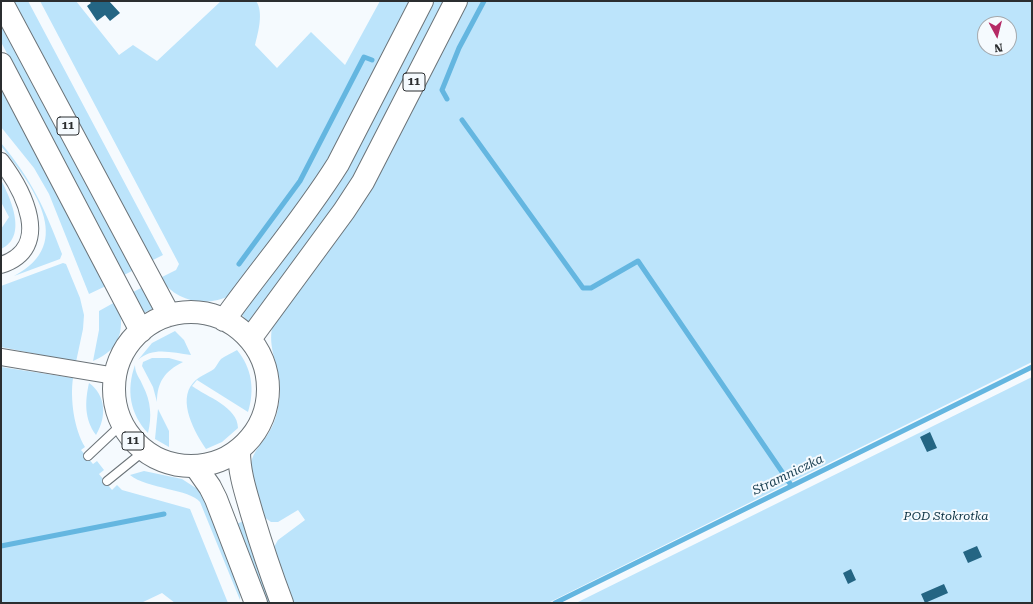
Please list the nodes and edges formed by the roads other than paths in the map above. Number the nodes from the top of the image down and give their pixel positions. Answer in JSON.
{"nodes":[{"id":1,"x":1,"y":1,"type":"edge"},
{"id":2,"x":422,"y":1,"type":"edge"},
{"id":3,"x":456,"y":1,"type":"edge"},
{"id":4,"x":1,"y":64,"type":"edge"},
{"id":5,"x":1,"y":161,"type":"edge"},
{"id":6,"x":1,"y":265,"type":"edge"},
{"id":7,"x":169,"y":315,"type":"junction"},
{"id":8,"x":224,"y":320,"type":"junction"},
{"id":9,"x":141,"y":330,"type":"junction"},
{"id":10,"x":250,"y":339,"type":"junction"},
{"id":11,"x":1,"y":357,"type":"edge"},
{"id":12,"x":115,"y":376,"type":"junction"},
{"id":13,"x":122,"y":424,"type":"junction"},
{"id":14,"x":144,"y":451,"type":"junction"},
{"id":15,"x":239,"y":451,"type":"junction"},
{"id":16,"x":88,"y":456,"type":"dead end"},
{"id":17,"x":196,"y":467,"type":"junction"},
{"id":18,"x":107,"y":481,"type":"dead end"},
{"id":19,"x":256,"y":603,"type":"edge"},
{"id":20,"x":282,"y":603,"type":"edge"}],
"edges":[{"from":1,"to":7,"type":"main road","number":"11"},
{"from":2,"to":8,"type":"main road","number":"11"},
{"from":3,"to":10,"type":"main road","number":"11"},
{"from":4,"to":9,"type":"main road","number":"11"},
{"from":5,"to":6,"type":"street"},
{"from":7,"to":8,"type":"main road","number":"11"},
{"from":7,"to":9,"type":"main road","number":"11"},
{"from":8,"to":10,"type":"main road","number":"11"},
{"from":9,"to":12,"type":"main road","number":"11"},
{"from":10,"to":15,"type":"main road","number":"11"},
{"from":11,"to":12,"type":"street"},
{"from":12,"to":13,"type":"main road","number":"11"},
{"from":13,"to":14,"type":"main road","number":"11"},
{"from":13,"to":16,"type":"lane"},
{"from":14,"to":17,"type":"main road","number":"11"},
{"from":14,"to":18,"type":"lane"},
{"from":15,"to":17,"type":"main road","number":"11"},
{"from":15,"to":20,"type":"main road"},
{"from":17,"to":19,"type":"main road"}]}
